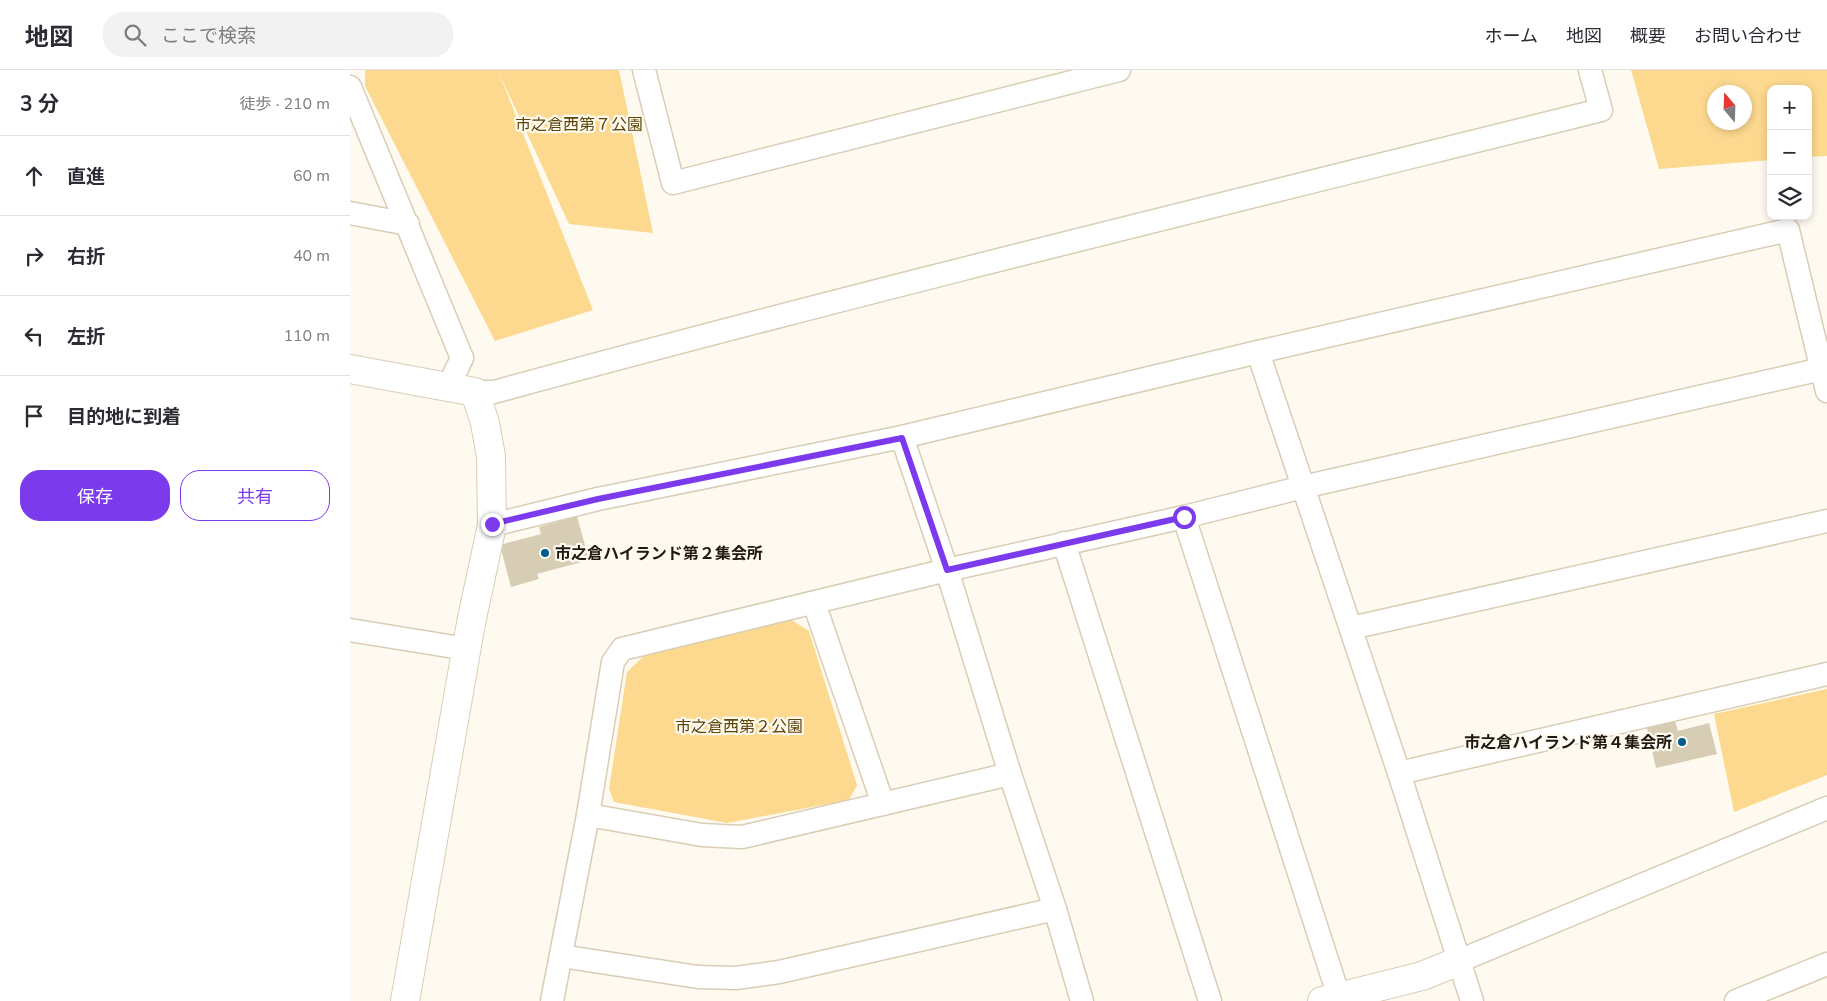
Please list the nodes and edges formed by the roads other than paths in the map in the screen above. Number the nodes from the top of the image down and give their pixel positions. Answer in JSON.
{"nodes":[{"id":1,"x":644,"y":70,"type":"edge"},
{"id":2,"x":1118,"y":70,"type":"edge"},
{"id":3,"x":1590,"y":70,"type":"edge"},
{"id":4,"x":350,"y":87,"type":"edge"},
{"id":5,"x":350,"y":213,"type":"edge"},
{"id":6,"x":408,"y":224,"type":"junction"},
{"id":7,"x":1258,"y":352,"type":"junction"},
{"id":8,"x":350,"y":369,"type":"edge"},
{"id":9,"x":1822,"y":369,"type":"junction"},
{"id":10,"x":448,"y":387,"type":"junction"},
{"id":11,"x":1827,"y":391,"type":"edge"},
{"id":12,"x":474,"y":392,"type":"junction"},
{"id":13,"x":902,"y":438,"type":"junction"},
{"id":14,"x":1303,"y":487,"type":"junction"},
{"id":15,"x":1184,"y":517,"type":"junction"},
{"id":16,"x":1827,"y":521,"type":"edge"},
{"id":17,"x":492,"y":524,"type":"junction"},
{"id":18,"x":1064,"y":543,"type":"junction"},
{"id":19,"x":947,"y":570,"type":"junction"},
{"id":20,"x":814,"y":603,"type":"junction"},
{"id":21,"x":1351,"y":628,"type":"junction"},
{"id":22,"x":350,"y":630,"type":"edge"},
{"id":23,"x":467,"y":649,"type":"junction"},
{"id":24,"x":1827,"y":674,"type":"edge"},
{"id":25,"x":1010,"y":774,"type":"junction"},
{"id":26,"x":1399,"y":774,"type":"junction"},
{"id":27,"x":883,"y":804,"type":"junction"},
{"id":28,"x":1827,"y":808,"type":"edge"},
{"id":29,"x":588,"y":815,"type":"junction"},
{"id":30,"x":1055,"y":909,"type":"junction"},
{"id":31,"x":562,"y":956,"type":"junction"},
{"id":32,"x":1459,"y":961,"type":"junction"},
{"id":33,"x":1827,"y":964,"type":"edge"},
{"id":34,"x":1330,"y":999,"type":"edge"},
{"id":35,"x":405,"y":1001,"type":"edge"},
{"id":36,"x":552,"y":1001,"type":"edge"},
{"id":37,"x":1082,"y":1001,"type":"edge"},
{"id":38,"x":1210,"y":1001,"type":"edge"},
{"id":39,"x":1472,"y":1001,"type":"edge"},
{"id":40,"x":1736,"y":1001,"type":"edge"}],
"edges":[{"from":1,"to":2,"type":"street"},
{"from":3,"to":12,"type":"street"},
{"from":4,"to":6,"type":"street"},
{"from":5,"to":6,"type":"street"},
{"from":6,"to":10,"type":"street"},
{"from":7,"to":9,"type":"street"},
{"from":7,"to":13,"type":"street"},
{"from":7,"to":14,"type":"street"},
{"from":8,"to":10,"type":"street"},
{"from":9,"to":11,"type":"street"},
{"from":9,"to":14,"type":"street"},
{"from":10,"to":12,"type":"street"},
{"from":12,"to":17,"type":"street"},
{"from":13,"to":17,"type":"street"},
{"from":13,"to":19,"type":"street"},
{"from":14,"to":15,"type":"street"},
{"from":14,"to":21,"type":"street"},
{"from":15,"to":18,"type":"street"},
{"from":15,"to":34,"type":"street"},
{"from":16,"to":21,"type":"street"},
{"from":17,"to":23,"type":"street"},
{"from":18,"to":19,"type":"street"},
{"from":18,"to":38,"type":"street"},
{"from":19,"to":20,"type":"street"},
{"from":19,"to":25,"type":"street"},
{"from":20,"to":27,"type":"street"},
{"from":20,"to":29,"type":"street"},
{"from":21,"to":26,"type":"street"},
{"from":22,"to":23,"type":"street"},
{"from":23,"to":35,"type":"street"},
{"from":24,"to":26,"type":"street"},
{"from":25,"to":27,"type":"street"},
{"from":25,"to":30,"type":"street"},
{"from":26,"to":32,"type":"street"},
{"from":27,"to":29,"type":"street"},
{"from":28,"to":32,"type":"street"},
{"from":29,"to":31,"type":"street"},
{"from":30,"to":31,"type":"street"},
{"from":30,"to":37,"type":"street"},
{"from":31,"to":36,"type":"street"},
{"from":32,"to":34,"type":"street"},
{"from":32,"to":39,"type":"street"},
{"from":33,"to":40,"type":"street"}]}
